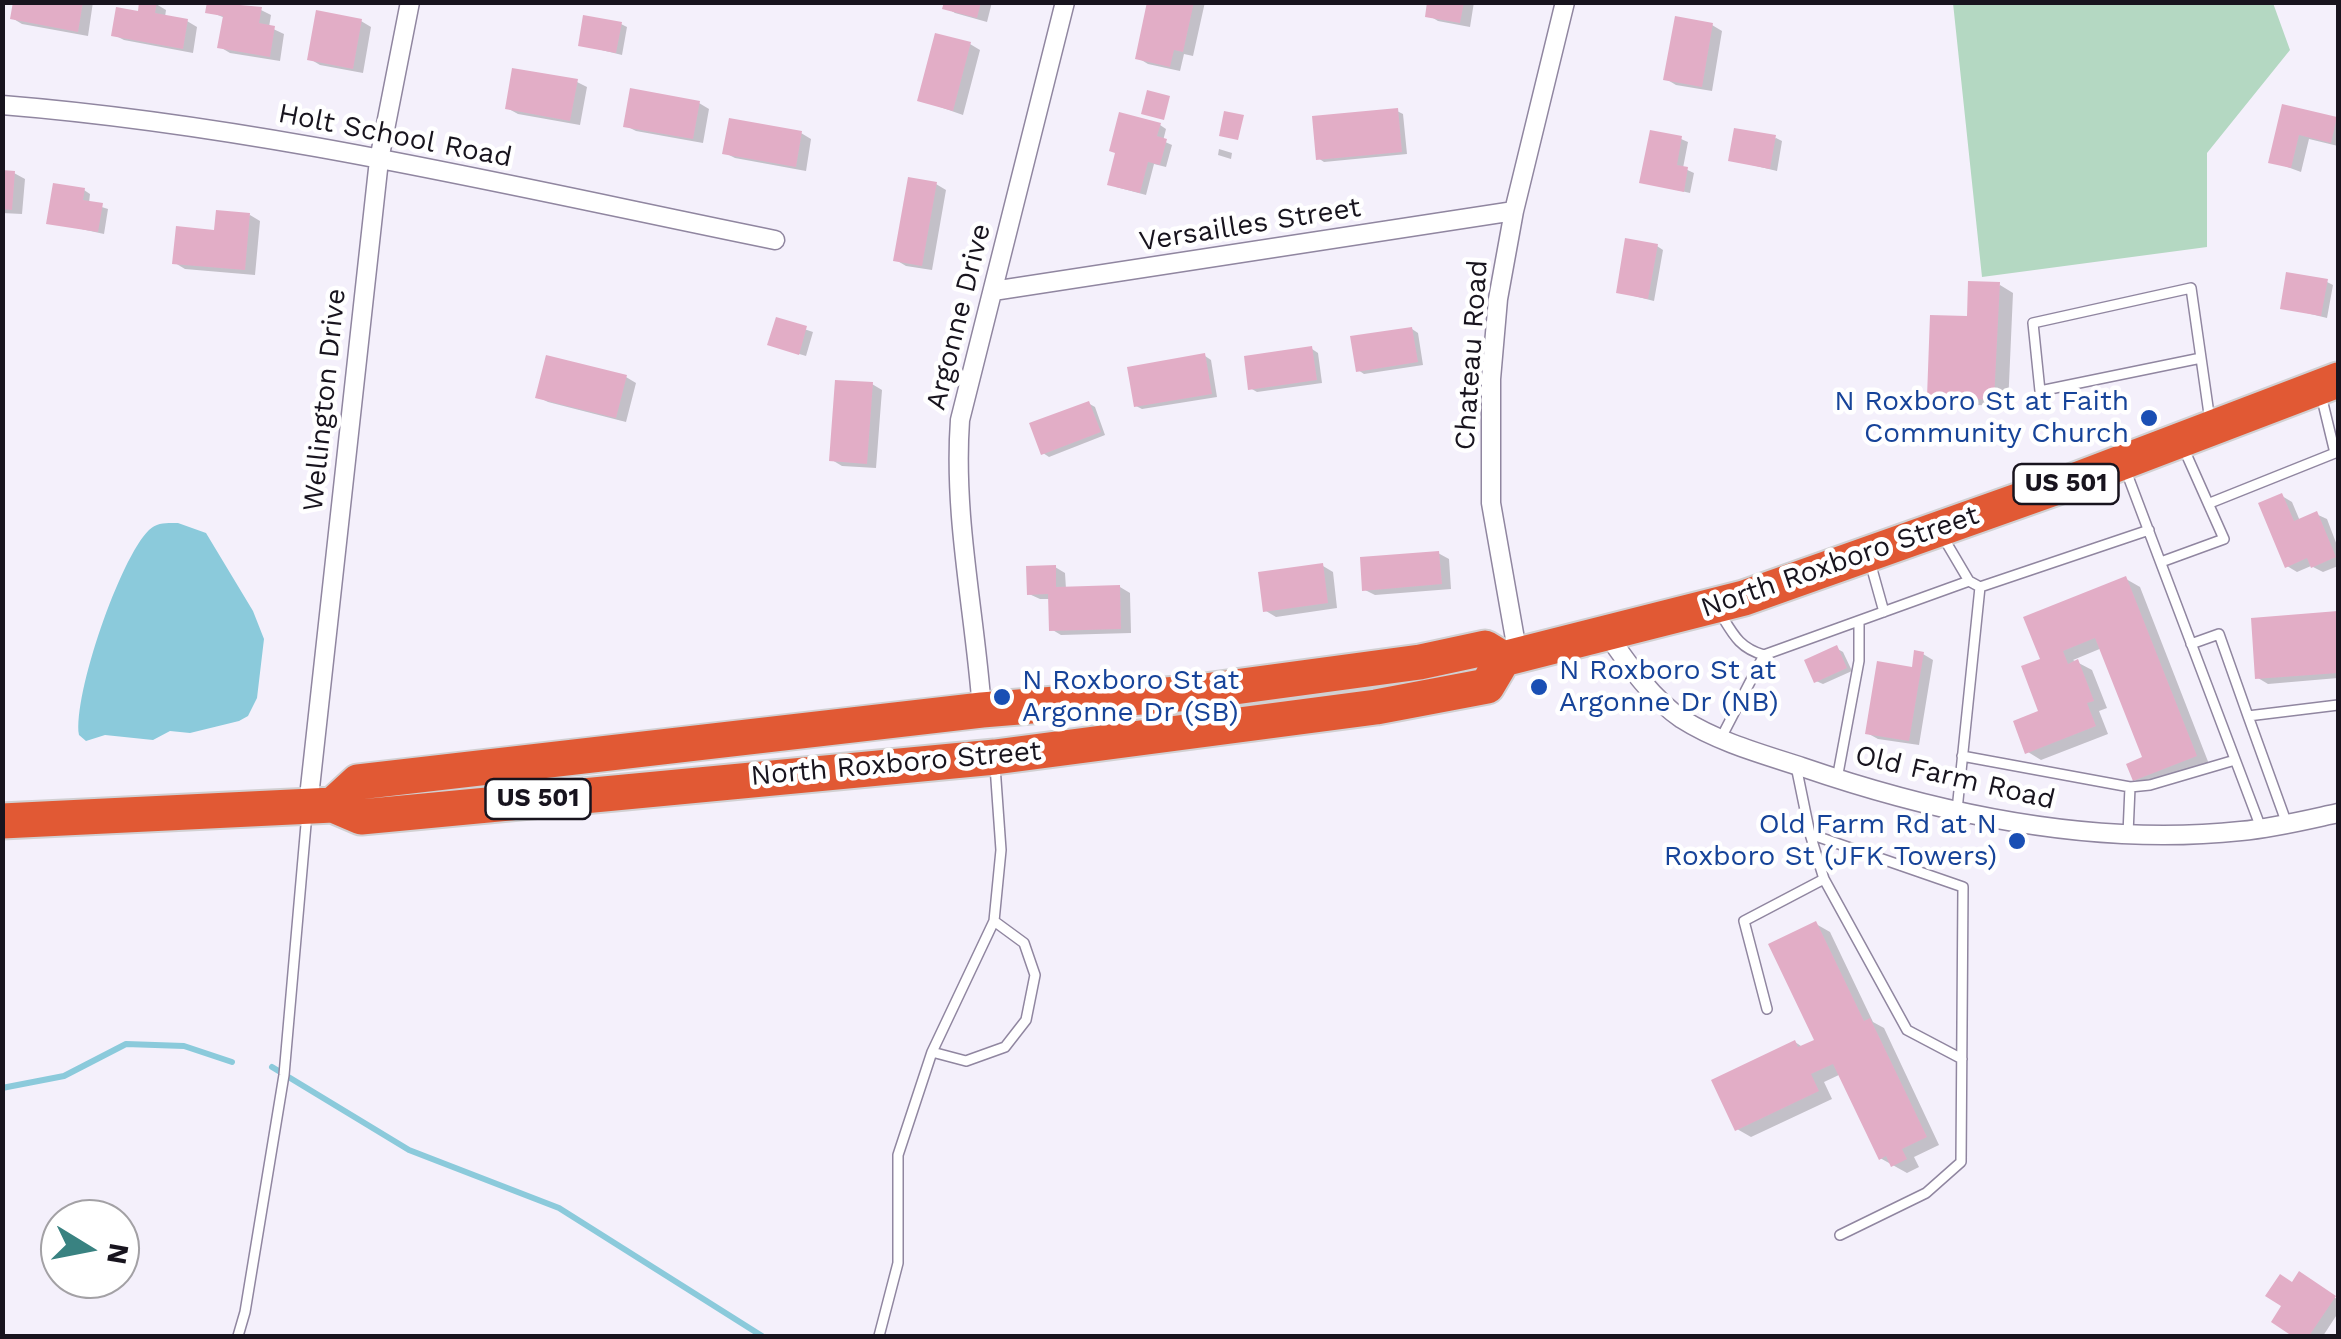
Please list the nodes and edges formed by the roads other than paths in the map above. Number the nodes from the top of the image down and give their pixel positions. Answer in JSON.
{"nodes":[{"id":1,"x":410,"y":2,"type":"edge"},
{"id":2,"x":1065,"y":2,"type":"edge"},
{"id":3,"x":1565,"y":2,"type":"edge"},
{"id":4,"x":2,"y":104,"type":"edge"},
{"id":5,"x":378,"y":160,"type":"junction"},
{"id":6,"x":1514,"y":211,"type":"junction"},
{"id":7,"x":775,"y":240,"type":"dead end"},
{"id":8,"x":994,"y":291,"type":"junction"},
{"id":9,"x":2201,"y":358,"type":"junction"},
{"id":10,"x":2329,"y":383,"type":"edge"},
{"id":11,"x":2195,"y":434,"type":"junction"},
{"id":12,"x":2123,"y":462,"type":"junction"},
{"id":13,"x":2210,"y":503,"type":"junction"},
{"id":14,"x":1938,"y":530,"type":"junction"},
{"id":15,"x":2149,"y":530,"type":"junction"},
{"id":16,"x":1868,"y":555,"type":"junction"},
{"id":17,"x":2161,"y":562,"type":"junction"},
{"id":18,"x":1969,"y":581,"type":"junction"},
{"id":19,"x":1980,"y":587,"type":"junction"},
{"id":20,"x":1715,"y":605,"type":"junction"},
{"id":21,"x":1884,"y":612,"type":"junction"},
{"id":22,"x":1859,"y":621,"type":"junction"},
{"id":23,"x":1607,"y":634,"type":"junction"},
{"id":24,"x":2191,"y":644,"type":"junction"},
{"id":25,"x":1764,"y":655,"type":"junction"},
{"id":26,"x":1511,"y":657,"type":"junction"},
{"id":27,"x":1190,"y":694,"type":"junction"},
{"id":28,"x":2338,"y":705,"type":"edge"},
{"id":29,"x":982,"y":710,"type":"junction"},
{"id":30,"x":2248,"y":716,"type":"junction"},
{"id":31,"x":1721,"y":738,"type":"junction"},
{"id":32,"x":1962,"y":756,"type":"junction"},
{"id":33,"x":994,"y":757,"type":"junction"},
{"id":34,"x":2235,"y":760,"type":"junction"},
{"id":35,"x":1796,"y":766,"type":"junction"},
{"id":36,"x":780,"y":775,"type":"junction"},
{"id":37,"x":1837,"y":780,"type":"junction"},
{"id":38,"x":2130,"y":787,"type":"junction"},
{"id":39,"x":320,"y":805,"type":"junction"},
{"id":40,"x":1956,"y":810,"type":"junction"},
{"id":41,"x":2338,"y":814,"type":"edge"},
{"id":42,"x":2,"y":821,"type":"edge"},
{"id":43,"x":2287,"y":824,"type":"junction"},
{"id":44,"x":2260,"y":828,"type":"junction"},
{"id":45,"x":1810,"y":834,"type":"junction"},
{"id":46,"x":2128,"y":835,"type":"junction"},
{"id":47,"x":1824,"y":879,"type":"junction"},
{"id":48,"x":994,"y":921,"type":"junction"},
{"id":49,"x":1767,"y":1009,"type":"dead end"},
{"id":50,"x":932,"y":1052,"type":"junction"},
{"id":51,"x":1962,"y":1059,"type":"junction"},
{"id":52,"x":1840,"y":1235,"type":"dead end"},
{"id":53,"x":238,"y":1336,"type":"edge"},
{"id":54,"x":879,"y":1336,"type":"edge"}],
"edges":[{"from":1,"to":5,"type":"street","name":"Wellington Drive"},
{"from":2,"to":8,"type":"street","name":"Argonne Drive"},
{"from":3,"to":6,"type":"street","name":"Chateau Road"},
{"from":4,"to":5,"type":"street","name":"Holt School Road"},
{"from":5,"to":7,"type":"street","name":"Holt School Road"},
{"from":5,"to":39,"type":"street","name":"Wellington Drive"},
{"from":6,"to":8,"type":"street","name":"Versailles Street"},
{"from":6,"to":26,"type":"street","name":"Chateau Road"},
{"from":8,"to":29,"type":"street","name":"Argonne Drive"},
{"from":9,"to":9,"type":"lane"},
{"from":9,"to":11,"type":"lane"},
{"from":10,"to":11,"type":"highway","name":"North Roxboro Street","number":"US 501"},
{"from":10,"to":13,"type":"lane"},
{"from":11,"to":12,"type":"highway","name":"North Roxboro Street","number":"US 501"},
{"from":11,"to":13,"type":"lane"},
{"from":12,"to":14,"type":"highway","name":"North Roxboro Street","number":"US 501"},
{"from":12,"to":15,"type":"lane"},
{"from":13,"to":17,"type":"lane"},
{"from":14,"to":16,"type":"highway","name":"North Roxboro Street","number":"US 501"},
{"from":14,"to":18,"type":"lane"},
{"from":15,"to":17,"type":"lane"},
{"from":15,"to":19,"type":"lane"},
{"from":16,"to":20,"type":"highway","name":"North Roxboro Street","number":"US 501"},
{"from":16,"to":21,"type":"lane"},
{"from":17,"to":24,"type":"lane"},
{"from":18,"to":19,"type":"lane"},
{"from":18,"to":21,"type":"lane"},
{"from":19,"to":32,"type":"lane"},
{"from":20,"to":23,"type":"highway","name":"North Roxboro Street","number":"US 501"},
{"from":20,"to":25,"type":"lane"},
{"from":21,"to":22,"type":"lane"},
{"from":22,"to":25,"type":"lane"},
{"from":22,"to":37,"type":"lane"},
{"from":23,"to":26,"type":"highway","name":"North Roxboro Street","number":"US 501"},
{"from":23,"to":31,"type":"street","name":"Old Farm Road"},
{"from":24,"to":30,"type":"lane"},
{"from":24,"to":34,"type":"lane"},
{"from":25,"to":31,"type":"lane"},
{"from":26,"to":27,"type":"highway","name":"North Roxboro Street","number":"US 501"},
{"from":26,"to":33,"type":"highway","name":"North Roxboro Street","number":"US 501"},
{"from":27,"to":29,"type":"highway","name":"North Roxboro Street","number":"US 501"},
{"from":27,"to":33,"type":"highway"},
{"from":28,"to":30,"type":"lane"},
{"from":29,"to":36,"type":"highway"},
{"from":29,"to":39,"type":"highway","name":"North Roxboro Street","number":"US 501"},
{"from":30,"to":43,"type":"lane"},
{"from":31,"to":35,"type":"street","name":"Old Farm Road"},
{"from":32,"to":38,"type":"lane"},
{"from":32,"to":40,"type":"lane"},
{"from":33,"to":36,"type":"highway","name":"North Roxboro Street","number":"US 501"},
{"from":33,"to":48,"type":"lane"},
{"from":34,"to":38,"type":"lane"},
{"from":34,"to":44,"type":"lane"},
{"from":35,"to":37,"type":"street","name":"Old Farm Road"},
{"from":35,"to":45,"type":"lane"},
{"from":36,"to":39,"type":"highway","name":"North Roxboro Street","number":"US 501"},
{"from":37,"to":40,"type":"street","name":"Old Farm Road"},
{"from":38,"to":46,"type":"lane"},
{"from":39,"to":42,"type":"highway","name":"North Roxboro Street","number":"US 501"},
{"from":39,"to":53,"type":"lane"},
{"from":40,"to":46,"type":"street","name":"Old Farm Road"},
{"from":41,"to":43,"type":"street","name":"Old Farm Road"},
{"from":43,"to":44,"type":"street","name":"Old Farm Road"},
{"from":44,"to":46,"type":"street","name":"Old Farm Road"},
{"from":45,"to":47,"type":"lane"},
{"from":45,"to":51,"type":"lane"},
{"from":47,"to":49,"type":"lane"},
{"from":47,"to":51,"type":"lane"},
{"from":48,"to":50,"type":"lane"},
{"from":48,"to":50,"type":"lane"},
{"from":50,"to":54,"type":"lane"},
{"from":51,"to":52,"type":"lane"}]}
